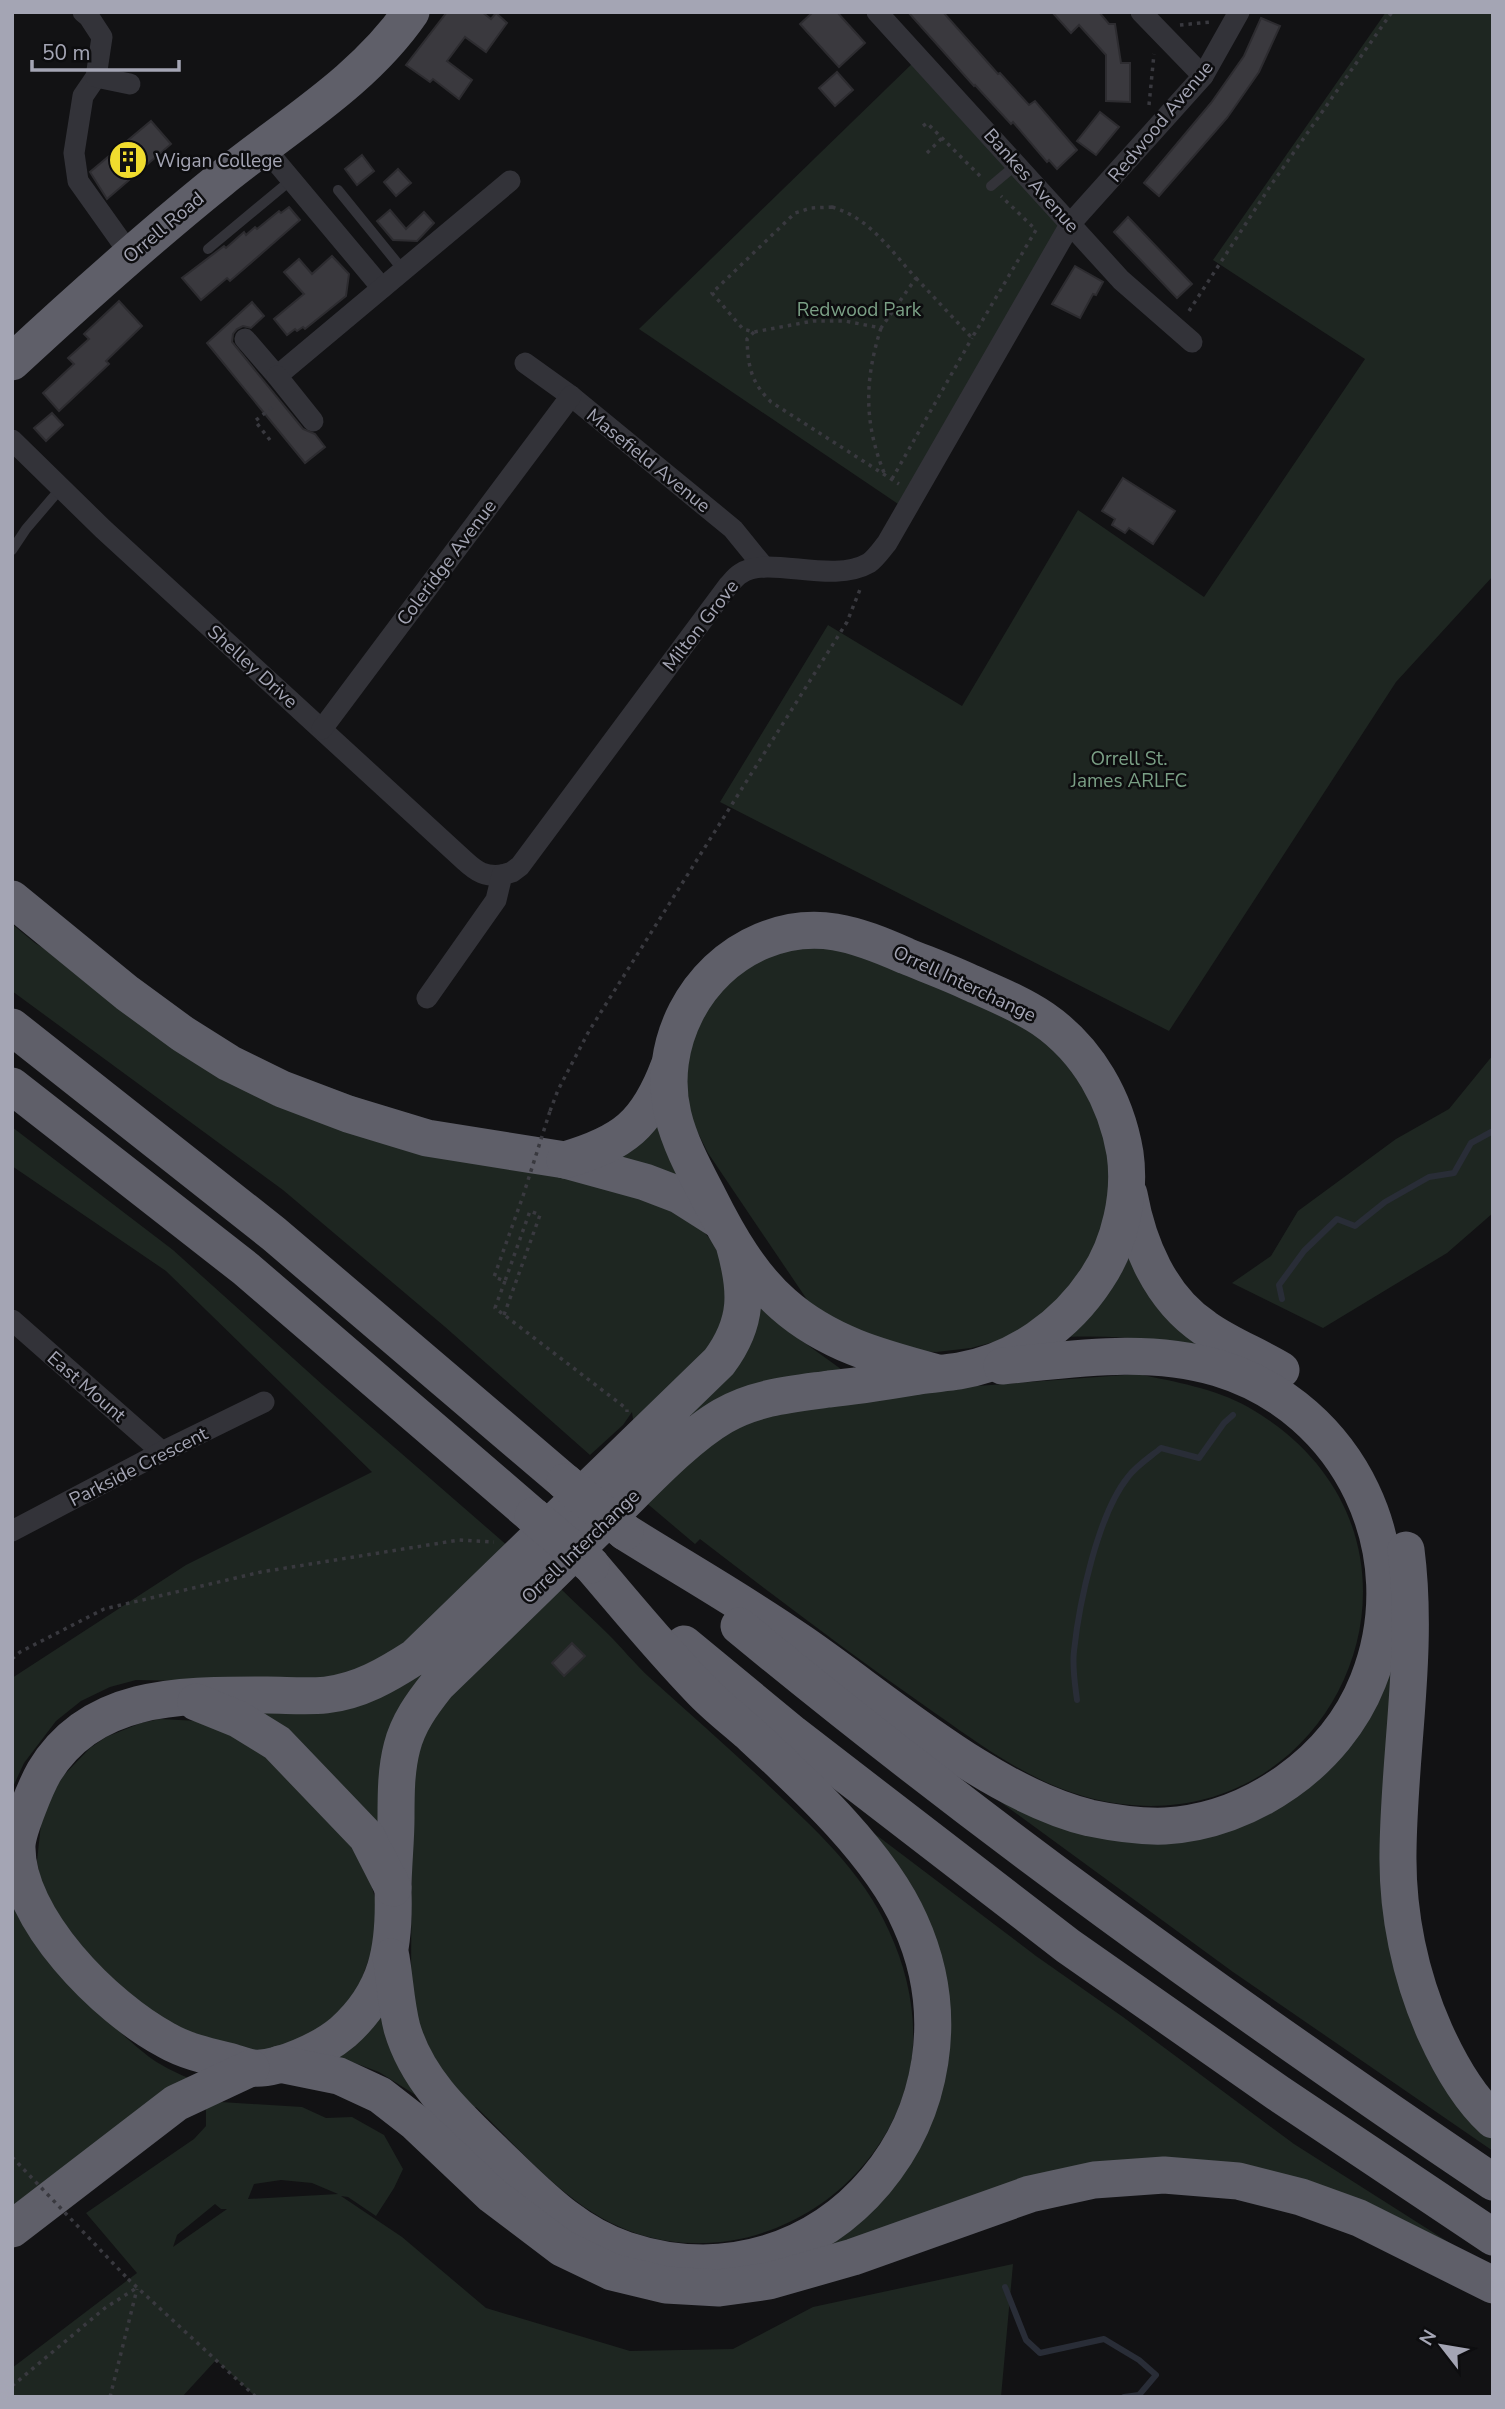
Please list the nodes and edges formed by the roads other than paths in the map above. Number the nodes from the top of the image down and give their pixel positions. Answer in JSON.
{"nodes":[{"id":1,"x":83,"y":12,"type":"edge"},
{"id":2,"x":411,"y":12,"type":"edge"},
{"id":3,"x":877,"y":12,"type":"edge"},
{"id":4,"x":1141,"y":12,"type":"edge"},
{"id":5,"x":1238,"y":15,"type":"edge"},
{"id":6,"x":1203,"y":76,"type":"junction"},
{"id":7,"x":96,"y":77,"type":"junction"},
{"id":8,"x":130,"y":84,"type":"dead end"},
{"id":9,"x":263,"y":146,"type":"junction"},
{"id":10,"x":1017,"y":164,"type":"junction"},
{"id":11,"x":291,"y":180,"type":"junction"},
{"id":12,"x":510,"y":181,"type":"dead end"},
{"id":13,"x":991,"y":186,"type":"road end"},
{"id":14,"x":338,"y":190,"type":"dead end"},
{"id":15,"x":1071,"y":223,"type":"junction"},
{"id":16,"x":208,"y":249,"type":"dead end"},
{"id":17,"x":130,"y":254,"type":"junction"},
{"id":18,"x":403,"y":270,"type":"junction"},
{"id":19,"x":382,"y":288,"type":"junction"},
{"id":20,"x":1185,"y":335,"type":"road end"},
{"id":21,"x":245,"y":339,"type":"dead end"},
{"id":22,"x":12,"y":362,"type":"edge"},
{"id":23,"x":525,"y":363,"type":"dead end"},
{"id":24,"x":283,"y":384,"type":"junction"},
{"id":25,"x":570,"y":396,"type":"junction"},
{"id":26,"x":313,"y":421,"type":"dead end"},
{"id":27,"x":12,"y":440,"type":"edge"},
{"id":28,"x":61,"y":488,"type":"junction"},
{"id":29,"x":12,"y":550,"type":"edge"},
{"id":30,"x":764,"y":568,"type":"junction"},
{"id":31,"x":322,"y":729,"type":"junction"},
{"id":32,"x":502,"y":875,"type":"junction"},
{"id":33,"x":12,"y":899,"type":"edge"},
{"id":34,"x":427,"y":998,"type":"dead end"},
{"id":35,"x":12,"y":1027,"type":"edge"},
{"id":36,"x":669,"y":1066,"type":"junction"},
{"id":37,"x":12,"y":1086,"type":"edge"},
{"id":38,"x":565,"y":1160,"type":"junction"},
{"id":39,"x":1128,"y":1186,"type":"junction"},
{"id":40,"x":728,"y":1232,"type":"junction"},
{"id":41,"x":12,"y":1320,"type":"edge"},
{"id":42,"x":950,"y":1371,"type":"junction"},
{"id":43,"x":264,"y":1402,"type":"dead end"},
{"id":44,"x":162,"y":1452,"type":"junction"},
{"id":45,"x":12,"y":1531,"type":"edge"},
{"id":46,"x":625,"y":1532,"type":"junction"},
{"id":47,"x":591,"y":1565,"type":"junction"},
{"id":48,"x":186,"y":1698,"type":"junction"},
{"id":49,"x":15,"y":1848,"type":"edge"},
{"id":50,"x":393,"y":1889,"type":"junction"},
{"id":51,"x":390,"y":1949,"type":"junction"},
{"id":52,"x":265,"y":2066,"type":"junction"},
{"id":53,"x":1493,"y":2120,"type":"edge"},
{"id":54,"x":1493,"y":2182,"type":"edge"},
{"id":55,"x":12,"y":2229,"type":"edge"},
{"id":56,"x":1493,"y":2237,"type":"edge"},
{"id":57,"x":1493,"y":2285,"type":"edge"}],
"edges":[{"from":1,"to":7,"type":"street"},
{"from":2,"to":9,"type":"highway","name":"Orrell Road"},
{"from":3,"to":10,"type":"street","name":"Bankes Avenue"},
{"from":4,"to":6,"type":"street"},
{"from":5,"to":6,"type":"street","name":"Redwood Avenue"},
{"from":6,"to":15,"type":"street","name":"Redwood Avenue"},
{"from":7,"to":8,"type":"street"},
{"from":7,"to":17,"type":"street"},
{"from":9,"to":11,"type":"street"},
{"from":9,"to":17,"type":"highway","name":"Orrell Road"},
{"from":10,"to":13,"type":"lane"},
{"from":10,"to":15,"type":"street","name":"Bankes Avenue"},
{"from":11,"to":16,"type":"lane"},
{"from":11,"to":19,"type":"street"},
{"from":12,"to":18,"type":"street"},
{"from":14,"to":18,"type":"lane"},
{"from":15,"to":20,"type":"street","name":"Bankes Avenue"},
{"from":15,"to":30,"type":"street","name":"Milton Grove"},
{"from":17,"to":22,"type":"highway","name":"Orrell Road"},
{"from":18,"to":19,"type":"street"},
{"from":19,"to":24,"type":"street"},
{"from":21,"to":24,"type":"street"},
{"from":23,"to":25,"type":"street","name":"Masefield Avenue"},
{"from":24,"to":26,"type":"street"},
{"from":25,"to":30,"type":"street","name":"Masefield Avenue"},
{"from":25,"to":31,"type":"street","name":"Coleridge Avenue"},
{"from":27,"to":28,"type":"street","name":"Shelley Drive"},
{"from":28,"to":29,"type":"lane"},
{"from":28,"to":31,"type":"street","name":"Shelley Drive"},
{"from":30,"to":32,"type":"street","name":"Milton Grove"},
{"from":31,"to":32,"type":"street","name":"Shelley Drive"},
{"from":32,"to":34,"type":"street"},
{"from":33,"to":38,"type":"highway"},
{"from":35,"to":46,"type":"highway","bridge":true},
{"from":36,"to":38,"type":"highway"},
{"from":36,"to":39,"type":"highway","name":"Orrell Interchange"},
{"from":36,"to":40,"type":"highway","name":"Orrell Interchange"},
{"from":37,"to":47,"type":"highway","bridge":true},
{"from":38,"to":40,"type":"highway"},
{"from":39,"to":42,"type":"highway","name":"Orrell Interchange"},
{"from":39,"to":53,"type":"highway"},
{"from":40,"to":42,"type":"highway","name":"Orrell Interchange"},
{"from":40,"to":48,"type":"highway","name":"Orrell Interchange"},
{"from":41,"to":44,"type":"street","name":"East Mount"},
{"from":42,"to":46,"type":"highway"},
{"from":42,"to":50,"type":"highway","name":"Orrell Interchange"},
{"from":43,"to":44,"type":"street","name":"Parkside Crescent"},
{"from":44,"to":45,"type":"street","name":"Parkside Crescent"},
{"from":46,"to":54,"type":"highway"},
{"from":47,"to":51,"type":"highway"},
{"from":47,"to":56,"type":"highway"},
{"from":48,"to":49,"type":"highway","name":"Orrell Interchange"},
{"from":48,"to":50,"type":"highway","name":"Orrell Interchange"},
{"from":49,"to":52,"type":"highway","name":"Orrell Interchange"},
{"from":50,"to":51,"type":"highway","name":"Orrell Interchange"},
{"from":51,"to":52,"type":"highway","name":"Orrell Interchange"},
{"from":52,"to":55,"type":"highway"},
{"from":52,"to":57,"type":"highway"}]}
